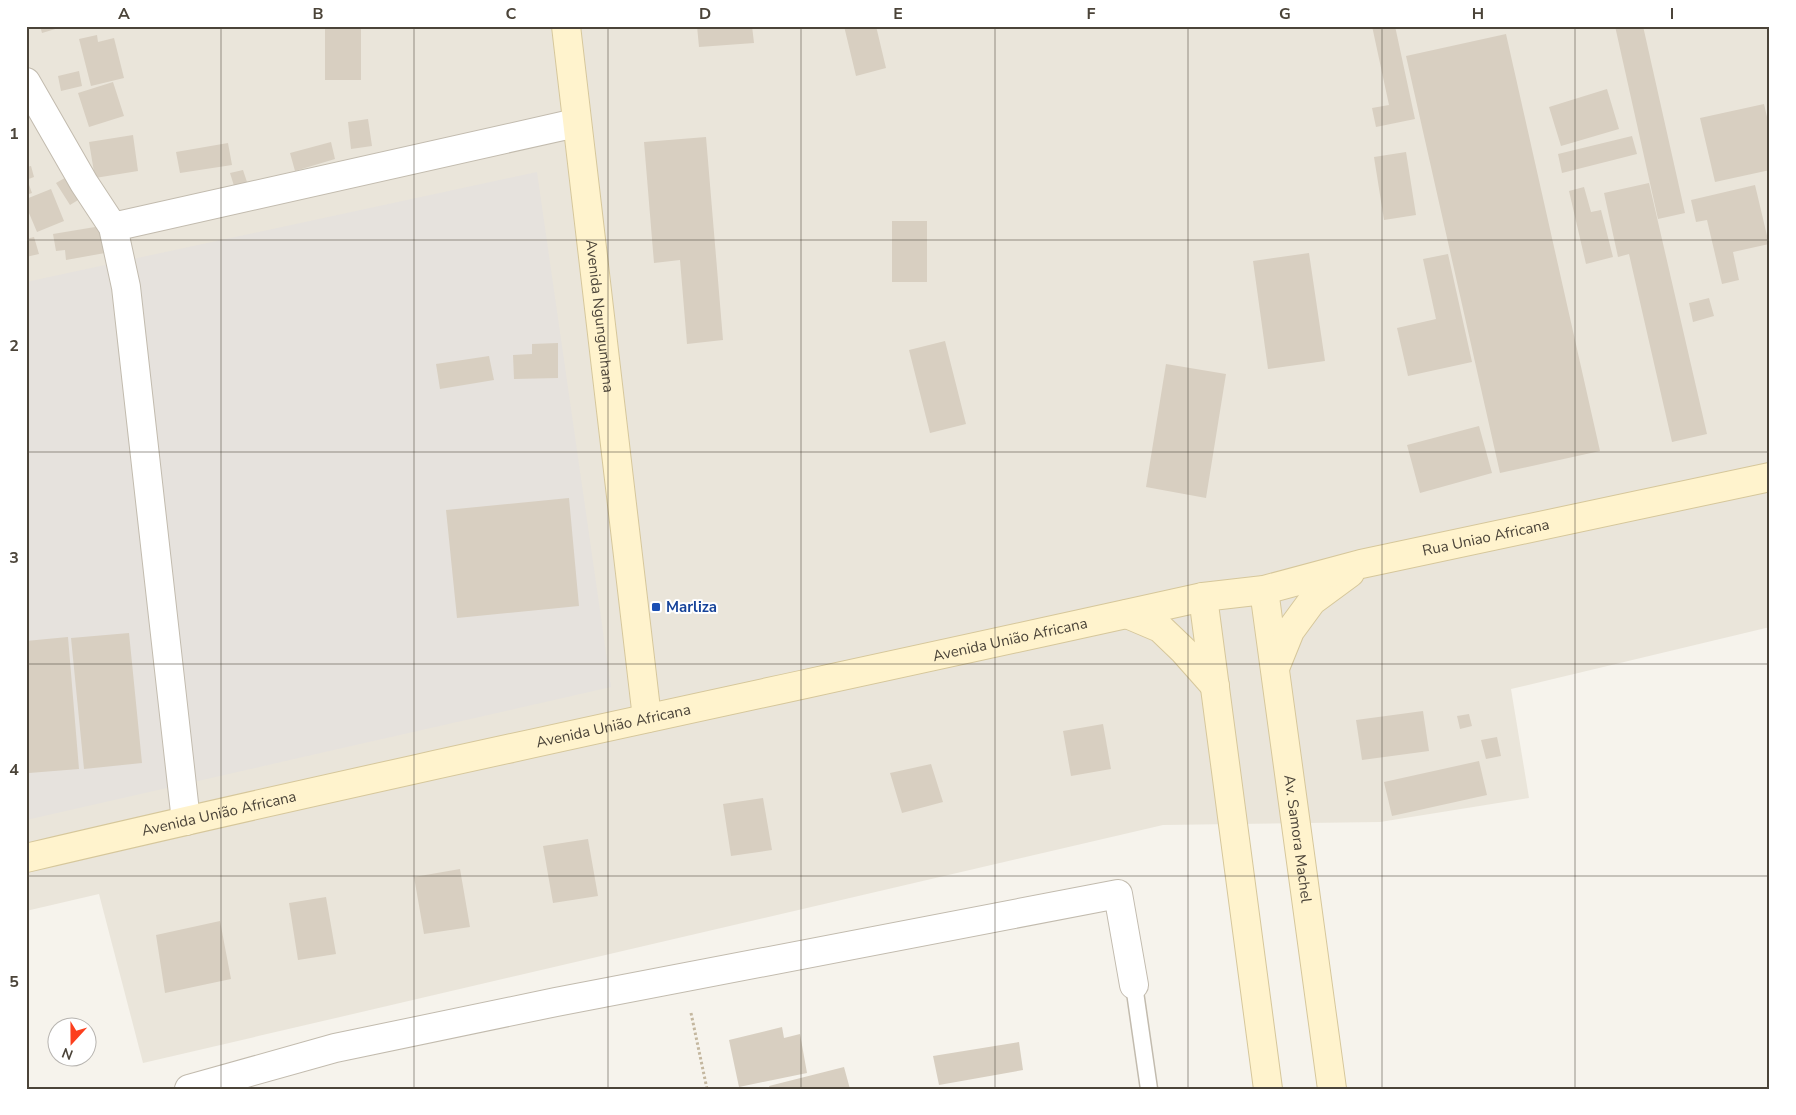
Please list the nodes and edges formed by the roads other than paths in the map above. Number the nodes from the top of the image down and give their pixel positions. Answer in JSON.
{"nodes":[{"id":1,"x":566,"y":26,"type":"edge"},
{"id":2,"x":26,"y":82,"type":"edge"},
{"id":3,"x":576,"y":123,"type":"junction"},
{"id":4,"x":112,"y":227,"type":"junction"},
{"id":5,"x":1770,"y":478,"type":"edge"},
{"id":6,"x":1361,"y":564,"type":"junction"},
{"id":7,"x":1264,"y":590,"type":"junction"},
{"id":8,"x":1203,"y":597,"type":"junction"},
{"id":9,"x":1127,"y":614,"type":"junction"},
{"id":10,"x":1274,"y":671,"type":"junction"},
{"id":11,"x":1215,"y":686,"type":"junction"},
{"id":12,"x":647,"y":718,"type":"junction"},
{"id":13,"x":186,"y":821,"type":"junction"},
{"id":14,"x":26,"y":858,"type":"edge"},
{"id":15,"x":1134,"y":985,"type":"joint"},
{"id":16,"x":189,"y":1089,"type":"edge"},
{"id":17,"x":1149,"y":1089,"type":"edge"},
{"id":18,"x":1268,"y":1089,"type":"edge"},
{"id":19,"x":1332,"y":1089,"type":"edge"}],
"edges":[{"from":1,"to":3,"type":"main road","name":"Avenida Ngungunhana"},
{"from":2,"to":4,"type":"street"},
{"from":3,"to":4,"type":"street"},
{"from":3,"to":12,"type":"main road","name":"Avenida Ngungunhana"},
{"from":4,"to":13,"type":"street"},
{"from":5,"to":6,"type":"main road","name":"Rua Uniao Africana"},
{"from":6,"to":7,"type":"main road","name":"Rua Uniao Africana"},
{"from":6,"to":10,"type":"main road"},
{"from":7,"to":8,"type":"main road","name":"Rua Uniao Africana"},
{"from":7,"to":10,"type":"main road","name":"Av. Samora Machel"},
{"from":8,"to":9,"type":"main road","name":"Avenida União Africana"},
{"from":8,"to":11,"type":"main road"},
{"from":9,"to":11,"type":"main road"},
{"from":9,"to":12,"type":"main road","name":"Avenida União Africana"},
{"from":10,"to":19,"type":"main road","name":"Av. Samora Machel"},
{"from":11,"to":18,"type":"main road"},
{"from":12,"to":13,"type":"main road","name":"Avenida União Africana"},
{"from":13,"to":14,"type":"main road","name":"Avenida União Africana"},
{"from":15,"to":16,"type":"street"},
{"from":15,"to":17,"type":"lane"}]}
